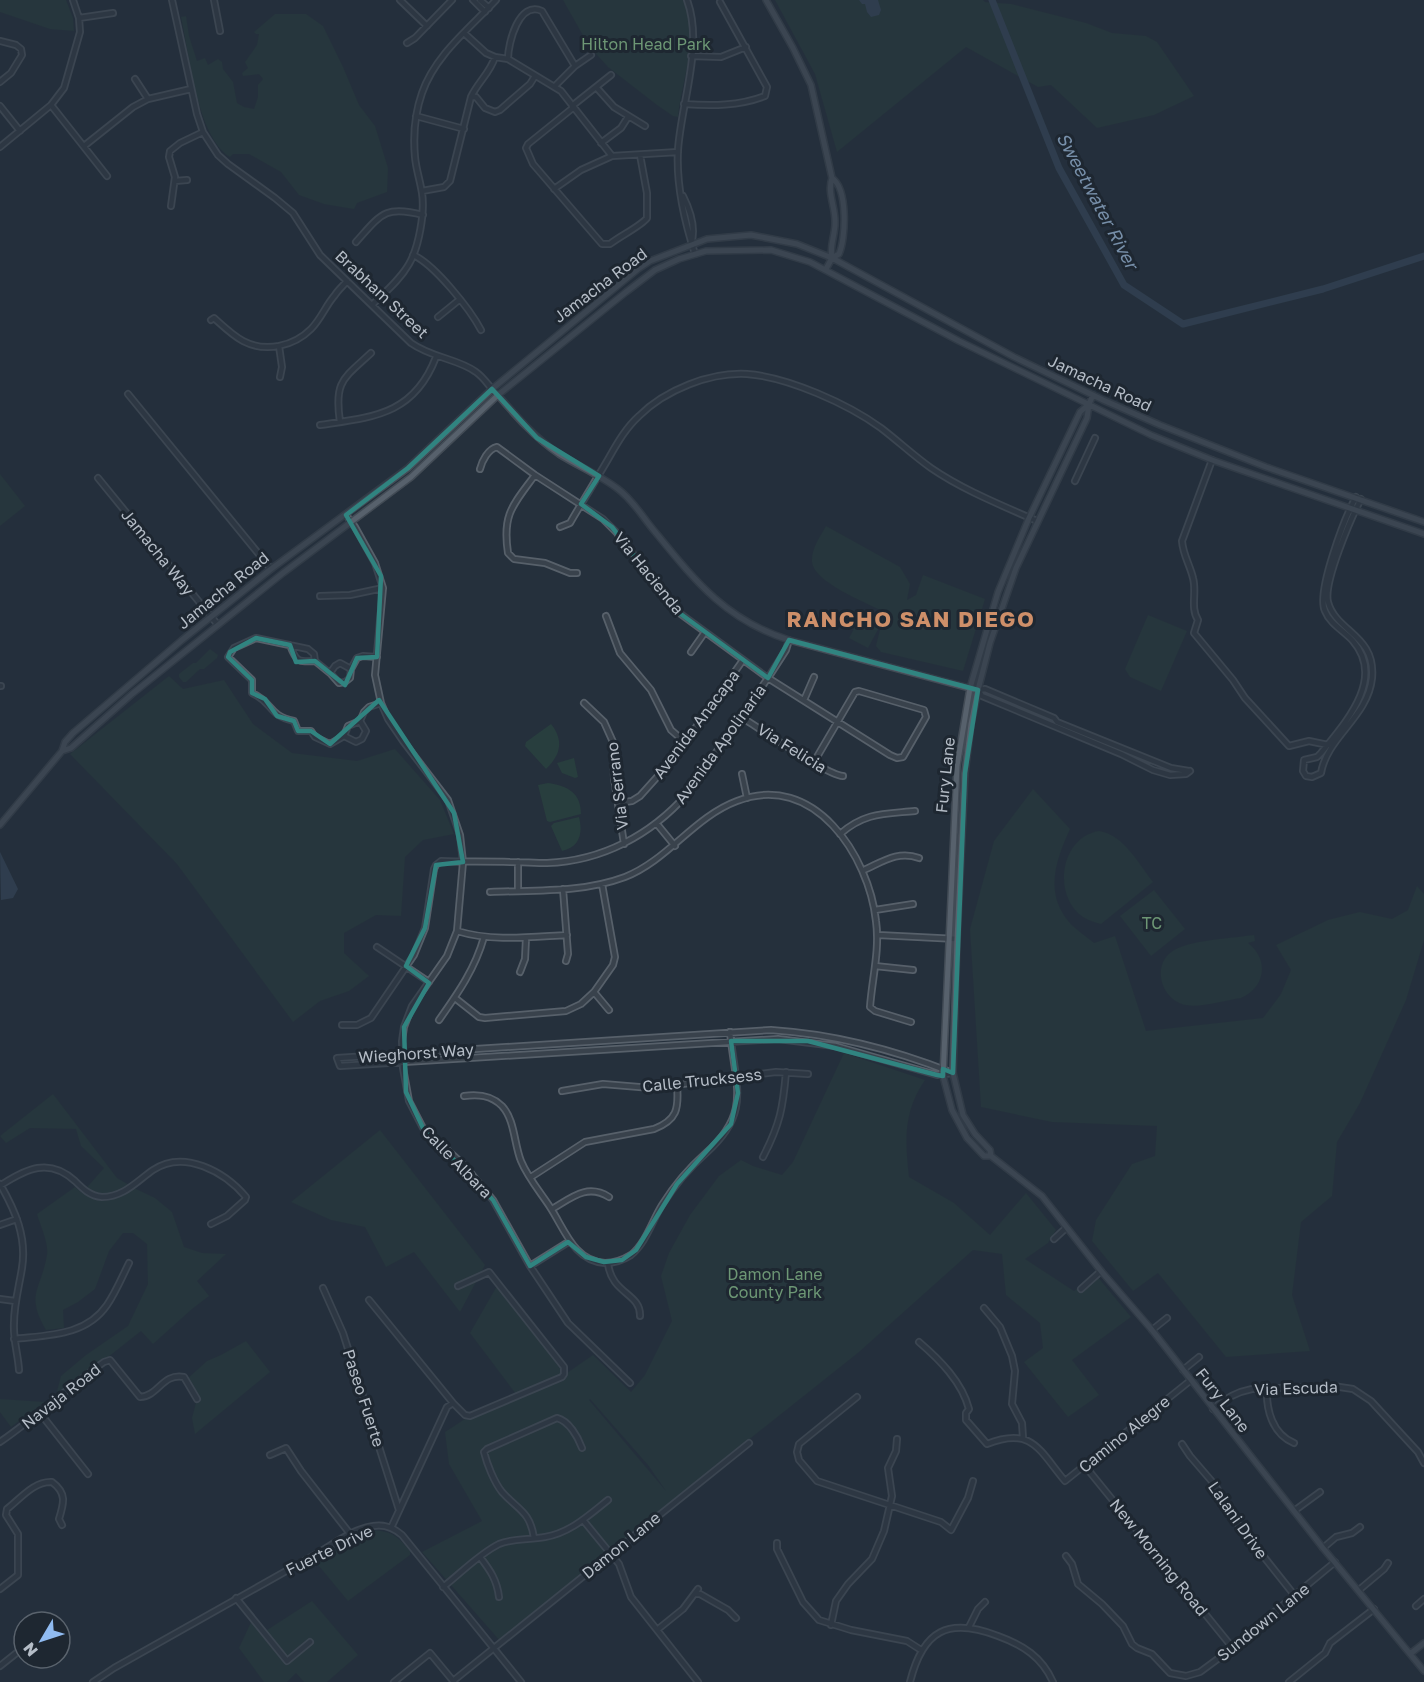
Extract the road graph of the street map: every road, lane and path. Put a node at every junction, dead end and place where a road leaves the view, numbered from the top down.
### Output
1 (72, 0) edge
2 (172, 0) edge
3 (213, 0) edge
4 (400, 0) edge
5 (452, 0) edge
6 (473, 0) edge
7 (480, 0) edge
8 (496, 0) edge
9 (687, 0) edge
10 (766, 0) edge
11 (720, 2) dead end
12 (487, 10) junction
13 (113, 13) dead end
14 (79, 18) junction
15 (427, 26) junction
16 (220, 31) dead end
17 (464, 33) junction
18 (0, 40) edge
19 (407, 43) dead end
20 (747, 47) junction
21 (591, 55) dead end
22 (691, 56) junction
23 (495, 57) junction
24 (508, 59) junction
25 (576, 66) junction
26 (611, 75) dead end
27 (535, 76) junction
28 (135, 79) dead end
29 (0, 82) edge
30 (554, 87) junction
31 (596, 87) junction
32 (191, 88) junction
33 (471, 97) junction
34 (148, 99) junction
35 (684, 104) junction
36 (51, 105) junction
37 (0, 106) edge
38 (573, 106) junction
39 (416, 116) junction
40 (628, 117) junction
41 (645, 126) dead end
42 (464, 129) junction
43 (20, 131) junction
44 (203, 132) junction
45 (601, 143) junction
46 (84, 146) junction
47 (0, 147) edge
48 (678, 152) junction
49 (640, 155) junction
50 (612, 156) junction
51 (107, 176) dead end
52 (832, 178) junction
53 (187, 180) dead end
54 (175, 181) junction
55 (554, 189) junction
56 (422, 191) junction
57 (171, 206) dead end
58 (423, 215) junction
59 (357, 242) dead end
60 (692, 244) junction
61 (695, 254) junction
62 (413, 255) junction
63 (832, 258) junction
64 (826, 269) junction
65 (347, 281) junction
66 (459, 300) junction
67 (372, 305) junction
68 (438, 317) dead end
69 (211, 320) dead end
70 (481, 330) dead end
71 (279, 346) junction
72 (371, 353) dead end
73 (436, 357) junction
74 (279, 377) dead end
75 (492, 389) junction
76 (128, 394) dead end
77 (498, 395) junction
78 (1093, 395) junction
79 (1089, 404) junction
80 (340, 422) junction
81 (320, 425) dead end
82 (1095, 438) dead end
83 (1212, 460) junction
84 (480, 469) dead end
85 (535, 475) junction
86 (599, 476) junction
87 (98, 478) dead end
88 (1075, 481) dead end
89 (1358, 498) junction
90 (581, 504) junction
91 (1353, 508) junction
92 (346, 515) junction
93 (1029, 518) junction
94 (1037, 521) junction
95 (352, 522) junction
96 (1424, 522) edge
97 (560, 527) dead end
98 (1424, 534) edge
99 (271, 569) junction
100 (577, 573) dead end
101 (383, 588) junction
102 (320, 596) dead end
103 (606, 616) dead end
104 (211, 617) junction
105 (218, 625) junction
106 (705, 632) junction
107 (789, 640) junction
108 (290, 645) junction
109 (691, 652) dead end
110 (377, 657) junction
111 (743, 660) junction
112 (315, 661) junction
113 (351, 669) junction
114 (145, 672) junction
115 (158, 673) junction
116 (330, 673) junction
117 (814, 677) dead end
118 (768, 678) junction
119 (970, 688) junction
120 (978, 690) junction
121 (804, 700) junction
122 (381, 703) junction
123 (584, 703) dead end
124 (741, 717) junction
125 (360, 721) junction
126 (836, 722) junction
127 (344, 736) junction
128 (686, 743) junction
129 (1330, 745) junction
130 (62, 751) junction
131 (1136, 753) junction
132 (1121, 754) junction
133 (814, 762) junction
134 (742, 774) dead end
135 (843, 776) dead end
136 (747, 798) junction
137 (618, 803) junction
138 (915, 811) dead end
139 (657, 824) junction
140 (0, 825) edge
141 (840, 834) junction
142 (624, 844) junction
143 (675, 846) junction
144 (919, 858) dead end
145 (463, 862) junction
146 (518, 862) junction
147 (864, 870) junction
148 (602, 884) junction
149 (563, 889) junction
150 (518, 890) junction
151 (490, 892) dead end
152 (913, 904) dead end
153 (875, 910) junction
154 (458, 931) junction
155 (567, 935) junction
156 (878, 935) junction
157 (484, 937) junction
158 (526, 938) junction
159 (948, 939) junction
160 (957, 939) junction
161 (377, 947) dead end
162 (566, 961) dead end
163 (406, 966) junction
164 (875, 966) junction
165 (913, 970) dead end
166 (520, 972) dead end
167 (429, 982) junction
168 (594, 992) junction
169 (455, 998) junction
170 (609, 1010) dead end
171 (439, 1020) dead end
172 (911, 1022) dead end
173 (342, 1026) dead end
174 (730, 1032) junction
175 (731, 1041) junction
176 (402, 1054) junction
177 (403, 1062) junction
178 (786, 1072) junction
179 (943, 1072) junction
180 (953, 1073) junction
181 (808, 1074) dead end
182 (736, 1077) junction
183 (677, 1086) junction
184 (562, 1091) dead end
185 (464, 1096) dead end
186 (763, 1156) dead end
187 (991, 1156) junction
188 (531, 1178) junction
189 (0, 1184) edge
190 (609, 1197) dead end
191 (552, 1209) junction
192 (17, 1219) junction
193 (211, 1224) dead end
194 (0, 1225) edge
195 (1066, 1228) junction
196 (1054, 1239) dead end
197 (570, 1241) junction
198 (129, 1263) dead end
199 (608, 1263) junction
200 (530, 1266) junction
201 (1101, 1271) junction
202 (458, 1286) dead end
203 (323, 1288) dead end
204 (1080, 1289) dead end
205 (0, 1299) edge
206 (369, 1300) dead end
207 (15, 1301) junction
208 (984, 1308) dead end
209 (640, 1316) dead end
210 (1167, 1318) dead end
211 (1152, 1330) junction
212 (14, 1339) junction
213 (919, 1342) dead end
214 (1199, 1357) dead end
215 (19, 1370) dead end
216 (1183, 1370) junction
217 (1191, 1380) junction
218 (630, 1383) dead end
219 (1267, 1388) junction
220 (856, 1397) dead end
221 (197, 1399) dead end
222 (453, 1403) junction
223 (1213, 1408) junction
224 (40, 1413) junction
225 (1023, 1438) junction
226 (897, 1439) dead end
227 (0, 1442) edge
228 (749, 1443) dead end
229 (1294, 1443) dead end
230 (1182, 1444) dead end
231 (582, 1448) dead end
232 (270, 1455) dead end
233 (1424, 1463) edge
234 (1085, 1466) junction
235 (88, 1474) dead end
236 (973, 1481) dead end
237 (1320, 1492) dead end
238 (608, 1500) dead end
239 (890, 1505) junction
240 (399, 1510) junction
241 (1294, 1511) junction
242 (583, 1520) junction
243 (62, 1525) dead end
244 (1360, 1527) dead end
245 (392, 1528) junction
246 (351, 1535) junction
247 (534, 1538) junction
248 (777, 1543) dead end
249 (1323, 1548) junction
250 (610, 1553) junction
251 (1066, 1556) dead end
252 (480, 1557) junction
253 (1335, 1562) junction
254 (1388, 1563) dead end
255 (443, 1587) junction
256 (0, 1589) edge
257 (1359, 1590) junction
258 (1295, 1596) junction
259 (499, 1597) dead end
260 (236, 1598) junction
261 (1424, 1599) edge
262 (985, 1602) dead end
263 (1416, 1606) dead end
264 (1374, 1610) junction
265 (736, 1618) dead end
266 (831, 1625) junction
267 (969, 1627) junction
268 (657, 1630) junction
269 (310, 1642) dead end
270 (1424, 1643) edge
271 (1232, 1647) junction
272 (492, 1648) junction
273 (921, 1650) junction
274 (1410, 1654) junction
275 (12, 1656) edge
276 (0, 1666) edge
277 (1424, 1671) edge
278 (454, 1681) edge
279 (93, 1682) edge
280 (394, 1682) edge
281 (520, 1682) edge
282 (698, 1682) edge
283 (910, 1682) edge
284 (1053, 1682) edge
285 (1289, 1682) edge

1 - 14 street
2 - 32 street, Brabham Street
3 - 16 street
4 - 15 street
5 - 15 street
6 - 12 street
7 - 12 street
8 - 12 street
9 - 22 street
10 - 52 main road
11 - 20 street
12 - 17 street
13 - 14 street
14 - 36 street
15 - 19 street
17 - 23 street
17 - 39 street
18 - 29 street
20 - 22 street
20 - 35 street
21 - 25 street
22 - 35 street
23 - 24 street
23 - 33 street
24 - 25 street
24 - 27 street
25 - 30 street
26 - 31 street
27 - 30 street
27 - 33 street
28 - 34 street
30 - 38 street
31 - 38 street
31 - 40 street
32 - 34 street
32 - 44 street, Brabham Street
33 - 42 street
34 - 46 street
35 - 48 street
36 - 43 street
36 - 46 street
37 - 43 street
38 - 45 street
38 - 55 street
39 - 42 street
39 - 56 street
40 - 41 street
40 - 45 street
42 - 56 street
43 - 47 street
44 - 54 street
44 - 65 street, Brabham Street
45 - 50 street
46 - 51 street
48 - 49 street
48 - 60 street
49 - 50 street
49 - 55 street
50 - 55 street
52 - 63 main road
52 - 63 main road
53 - 54 street
54 - 57 street
56 - 58 street
58 - 59 street
58 - 62 street
60 - 61 street
60 - 63 main road, Jamacha Road
60 - 75 main road, Jamacha Road
61 - 64 main road, Jamacha Road
61 - 77 main road, Jamacha Road
62 - 66 street
62 - 67 street
63 - 64 main road
63 - 78 main road, Jamacha Road
64 - 79 main road, Jamacha Road
65 - 67 street, Brabham Street
65 - 71 street
66 - 68 street
66 - 70 street
67 - 73 street, Brabham Street
69 - 71 street
71 - 74 street
72 - 80 street
73 - 75 street, Brabham Street
73 - 80 street
75 - 77 main road, Brabham Street
75 - 92 main road, Jamacha Road
76 - 99 street
77 - 86 main road, Brabham Street
77 - 95 main road, Jamacha Road
78 - 79 main road, Fury Lane
78 - 89 main road, Jamacha Road
79 - 83 main road, Jamacha Road
79 - 93 main road, Fury Lane
79 - 94 main road, Fury Lane
80 - 81 street
82 - 88 street
83 - 91 main road, Jamacha Road
83 - 129 street
84 - 85 street, Via Hacienda
85 - 90 street, Via Hacienda
85 - 100 street
86 - 90 street
86 - 93 street
86 - 107 main road, Brabham Street
87 - 104 street, Jamacha Way
89 - 91 street
89 - 96 main road, Jamacha Road
90 - 97 street
90 - 106 street, Via Hacienda
91 - 98 main road, Jamacha Road
91 - 129 street
92 - 95 street, Calle Albara
92 - 99 main road, Jamacha Road
93 - 94 street
93 - 119 main road, Fury Lane
94 - 120 main road, Fury Lane
95 - 101 street, Calle Albara
95 - 105 main road, Jamacha Road
99 - 104 main road, Jamacha Road
101 - 102 street
101 - 110 street, Calle Albara
103 - 128 street
104 - 105 street, Jamacha Way
104 - 114 main road, Jamacha Road
105 - 115 main road, Jamacha Road
106 - 109 street
106 - 111 street, Via Hacienda
107 - 118 street, Avenida Apolinaria
107 - 119 main road, Brabham Street
108 - 112 street
108 - 112 street
108 - 127 street
110 - 113 street
110 - 122 street, Calle Albara
111 - 118 street, Via Hacienda
111 - 128 street, Avenida Anacapa
112 - 116 street
113 - 116 street
113 - 116 street
114 - 115 main road
114 - 130 main road, Jamacha Road
115 - 130 main road, Jamacha Road
117 - 121 street
118 - 121 street, Via Hacienda
118 - 124 street, Avenida Apolinaria
119 - 120 main road, Brabham Street
119 - 159 main road, Fury Lane
120 - 131 street
120 - 132 street
120 - 160 main road, Fury Lane
121 - 126 street, Via Hacienda
122 - 125 street
122 - 145 street, Calle Albara
123 - 137 street, Via Serrano
124 - 133 street, Via Felicia
124 - 139 street, Avenida Apolinaria
125 - 127 street
125 - 127 street
126 - 126 street, Via Hacienda
126 - 133 street
128 - 137 street, Avenida Anacapa
129 - 129 street
130 - 140 main road, Jamacha Road
131 - 132 street
131 - 132 street
133 - 135 street, Via Felicia
134 - 136 street
136 - 141 street
136 - 143 street
137 - 142 street, Via Serrano
138 - 141 street
139 - 142 street, Avenida Apolinaria
139 - 143 street
141 - 147 street
142 - 146 street, Avenida Apolinaria
143 - 148 street
144 - 147 street
145 - 146 street, Avenida Apolinaria
145 - 154 street, Calle Albara
145 - 163 street, Avenida Apolinaria
146 - 150 street
147 - 153 street
148 - 149 street
148 - 168 street
149 - 150 street
149 - 155 street
150 - 151 street
152 - 153 street
153 - 156 street
154 - 157 street
154 - 167 street, Calle Albara
155 - 158 street
155 - 162 street
156 - 159 street
156 - 164 street
157 - 158 street
157 - 169 street
158 - 166 street
159 - 160 street
159 - 179 main road, Fury Lane
160 - 180 main road, Fury Lane
161 - 163 street
163 - 167 street
163 - 173 street
164 - 165 street
164 - 172 street
167 - 176 street, Calle Albara
168 - 169 street
168 - 170 street
169 - 171 street
174 - 175 street
174 - 176 street, Wieghorst Way
174 - 179 street, Wieghorst Way
175 - 177 street, Wieghorst Way
175 - 179 street, Wieghorst Way
175 - 182 street
176 - 177 street, Calle Albara
176 - 177 street, Wieghorst Way
177 - 200 street, Calle Albara
178 - 181 street, Calle Trucksess
178 - 182 street, Calle Trucksess
178 - 186 street
179 - 180 street, Wieghorst Way
179 - 187 main road, Fury Lane
180 - 187 main road, Fury Lane
182 - 183 street, Calle Trucksess
182 - 199 street
183 - 184 street, Calle Trucksess
183 - 188 street
185 - 188 street
187 - 195 main road, Fury Lane
188 - 191 street
189 - 192 street
189 - 193 street
190 - 191 street
191 - 197 street
192 - 194 street
192 - 207 street
195 - 196 street
195 - 201 main road, Fury Lane
197 - 199 street
197 - 200 street
198 - 212 street
199 - 209 street
200 - 218 street, Calle Albara
201 - 204 street
201 - 211 main road, Fury Lane
202 - 222 street
203 - 240 street, Paseo Fuerte
205 - 207 street
206 - 222 street
207 - 212 street
208 - 225 street
210 - 211 street
211 - 216 main road, Fury Lane
212 - 215 street
213 - 225 street
214 - 216 street
216 - 217 main road, Fury Lane
217 - 223 main road, Fury Lane
217 - 234 street, Camino Alegre
219 - 223 street, Via Escuda
219 - 229 street
219 - 233 street, Via Escuda
220 - 239 street
221 - 224 street, Navaja Road
222 - 240 street
223 - 241 main road, Fury Lane
224 - 227 street, Navaja Road
224 - 235 street
225 - 234 street, Camino Alegre
226 - 239 street
228 - 250 street, Damon Lane
230 - 258 street, Lalani Drive
231 - 247 street
232 - 246 street
234 - 271 street, New Morning Road
236 - 239 street
237 - 241 street
238 - 242 street
239 - 266 street
240 - 245 street
241 - 249 main road, Fury Lane
242 - 247 street
242 - 250 street
243 - 256 street
244 - 249 street
245 - 246 street, Fuerte Drive
245 - 255 street, Fuerte Drive
246 - 260 street, Fuerte Drive
247 - 252 street
248 - 266 street
249 - 253 main road, Fury Lane
250 - 268 street
250 - 272 street, Damon Lane
251 - 271 street, Sundown Lane
252 - 255 street
252 - 259 street
253 - 257 main road, Fury Lane
253 - 258 street, Sundown Lane
254 - 257 street
255 - 272 street, Fuerte Drive
257 - 264 main road, Fury Lane
258 - 271 street, Sundown Lane
260 - 269 street
260 - 279 street, Fuerte Drive
261 - 263 street
262 - 267 street
264 - 274 main road, Fury Lane
264 - 285 street
265 - 268 street
266 - 273 street
267 - 273 street
267 - 284 street
268 - 282 street
270 - 274 main road
272 - 278 street, Damon Lane
272 - 281 street, Fuerte Drive
273 - 283 street
274 - 277 main road, Fury Lane
275 - 276 street
278 - 280 street

